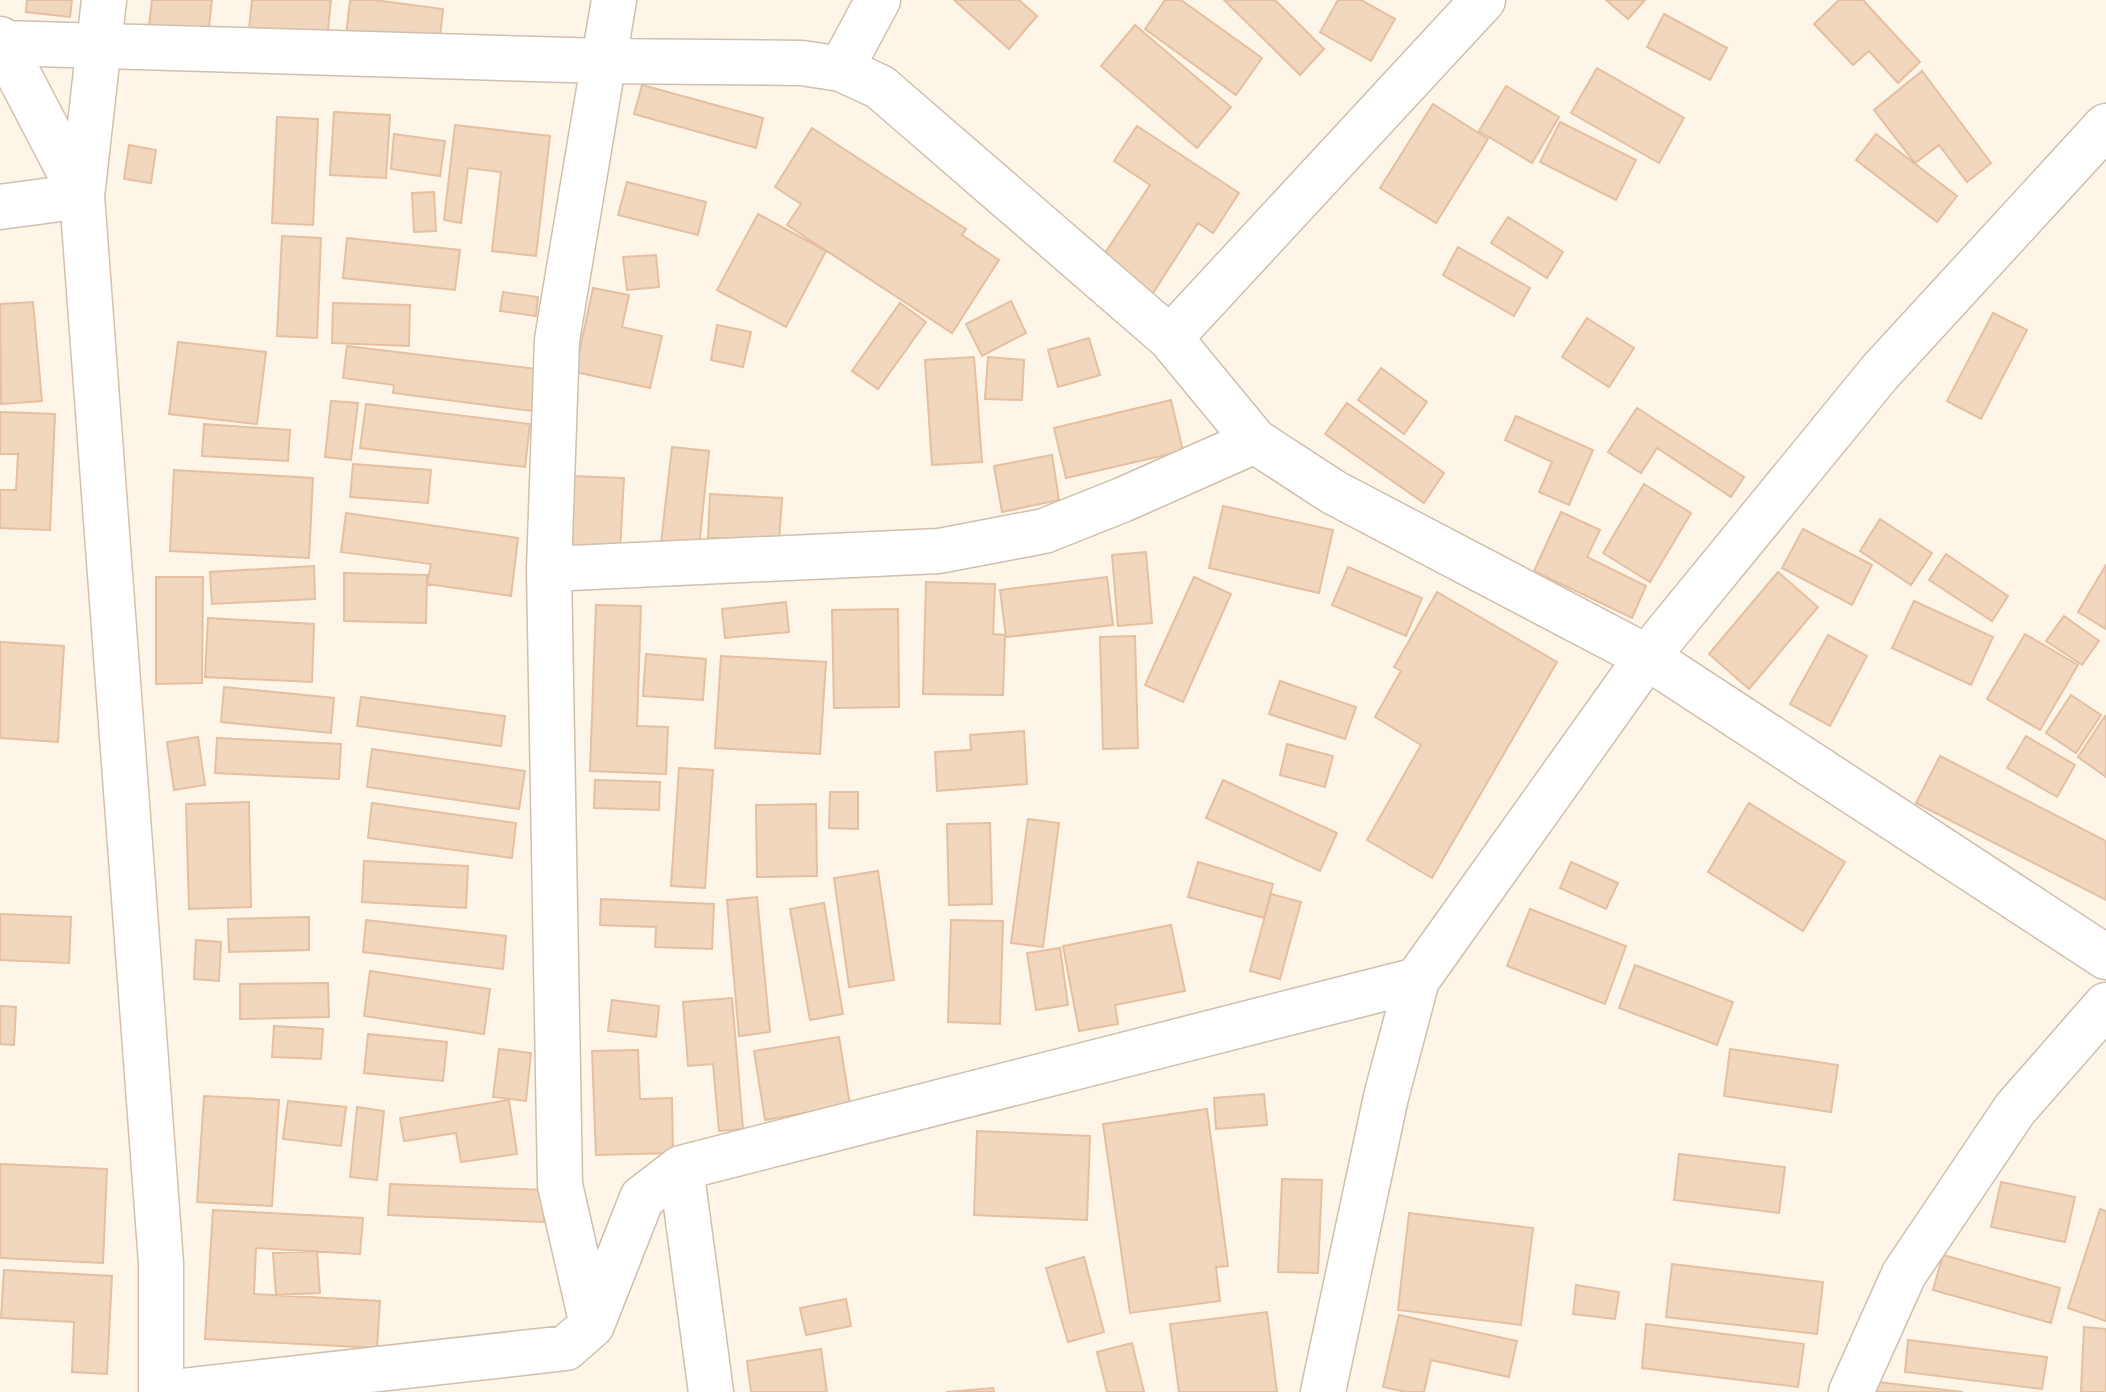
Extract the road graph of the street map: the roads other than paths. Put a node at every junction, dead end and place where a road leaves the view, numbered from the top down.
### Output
1 (104, 0) edge
2 (614, 0) edge
3 (878, 0) edge
4 (1483, 0) edge
5 (1, 41) edge
6 (98, 44) junction
7 (603, 61) junction
8 (841, 69) junction
9 (2106, 126) edge
10 (82, 196) junction
11 (0, 207) edge
12 (1170, 338) junction
13 (1255, 441) junction
14 (549, 569) junction
15 (1647, 657) junction
16 (2106, 957) edge
17 (1417, 980) junction
18 (2106, 1005) edge
19 (681, 1168) junction
20 (592, 1325) junction
21 (161, 1392) edge
22 (173, 1392) edge
23 (711, 1392) edge
24 (1323, 1392) edge
25 (1851, 1392) edge

1 - 6 street
2 - 7 street
3 - 8 street
4 - 12 street
5 - 6 street
5 - 10 street
6 - 7 street
6 - 10 street
7 - 8 street
7 - 14 street
8 - 12 street
9 - 15 street
10 - 11 street
10 - 21 street
12 - 13 street
13 - 14 street
13 - 15 street
14 - 20 street
15 - 16 street
15 - 17 street
17 - 19 street
17 - 24 street
18 - 25 street
19 - 20 street
19 - 23 street
20 - 22 street

